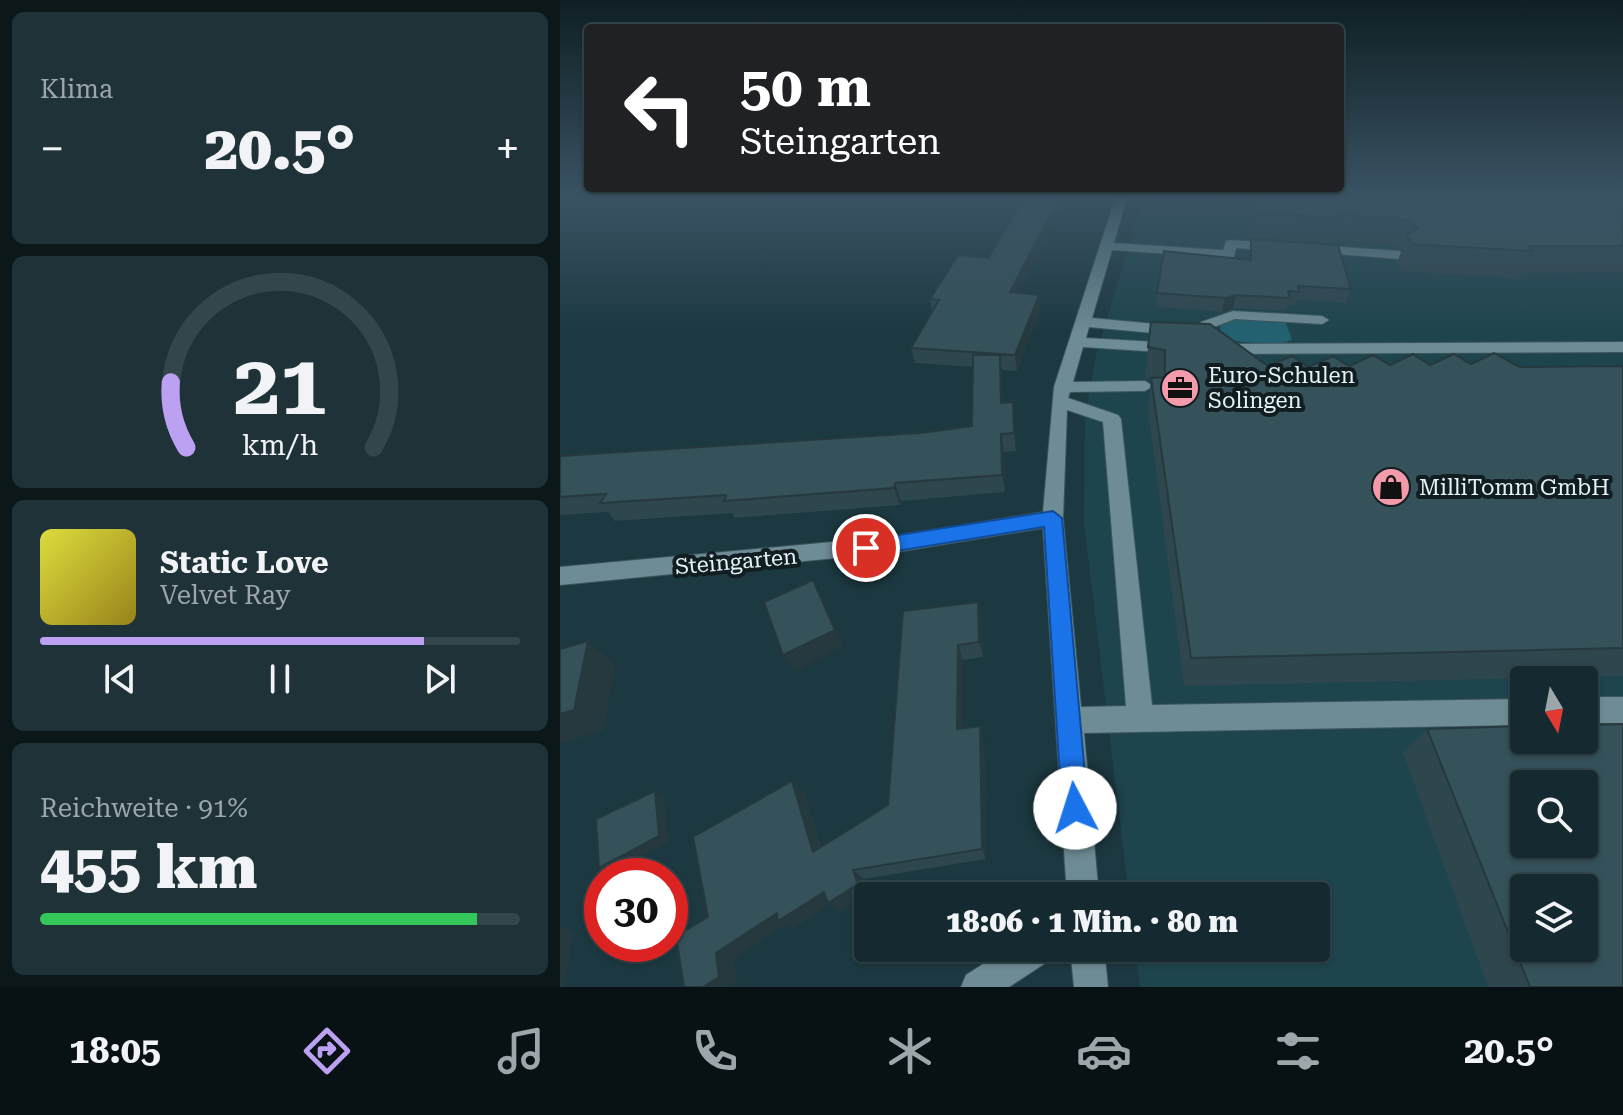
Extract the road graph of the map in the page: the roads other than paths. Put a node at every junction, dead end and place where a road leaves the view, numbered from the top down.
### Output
1 (1106, 242) edge
2 (1105, 246) junction
3 (1292, 248) edge
4 (1307, 249) edge
5 (1399, 255) dead end
6 (1322, 320) dead end
7 (1081, 322) junction
8 (1075, 342) junction
9 (1623, 347) edge
10 (1145, 386) dead end
11 (1061, 394) junction
12 (1053, 518) junction
13 (560, 576) edge
14 (1598, 710) edge
15 (1623, 710) edge
16 (1510, 712) edge
17 (1067, 720) junction
18 (1140, 720) junction
19 (1082, 882) edge
20 (1016, 962) edge
21 (1088, 962) edge
22 (978, 987) edge
23 (1091, 987) edge

1 - 2 street
2 - 3 street
2 - 7 street
4 - 5 street
6 - 7 street
7 - 8 street
8 - 9 street
8 - 11 street
10 - 11 street
11 - 12 street
11 - 18 street
12 - 13 street, Steingarten
12 - 17 street
14 - 15 street
16 - 18 street
17 - 18 street
17 - 19 street
20 - 22 street
21 - 23 street

